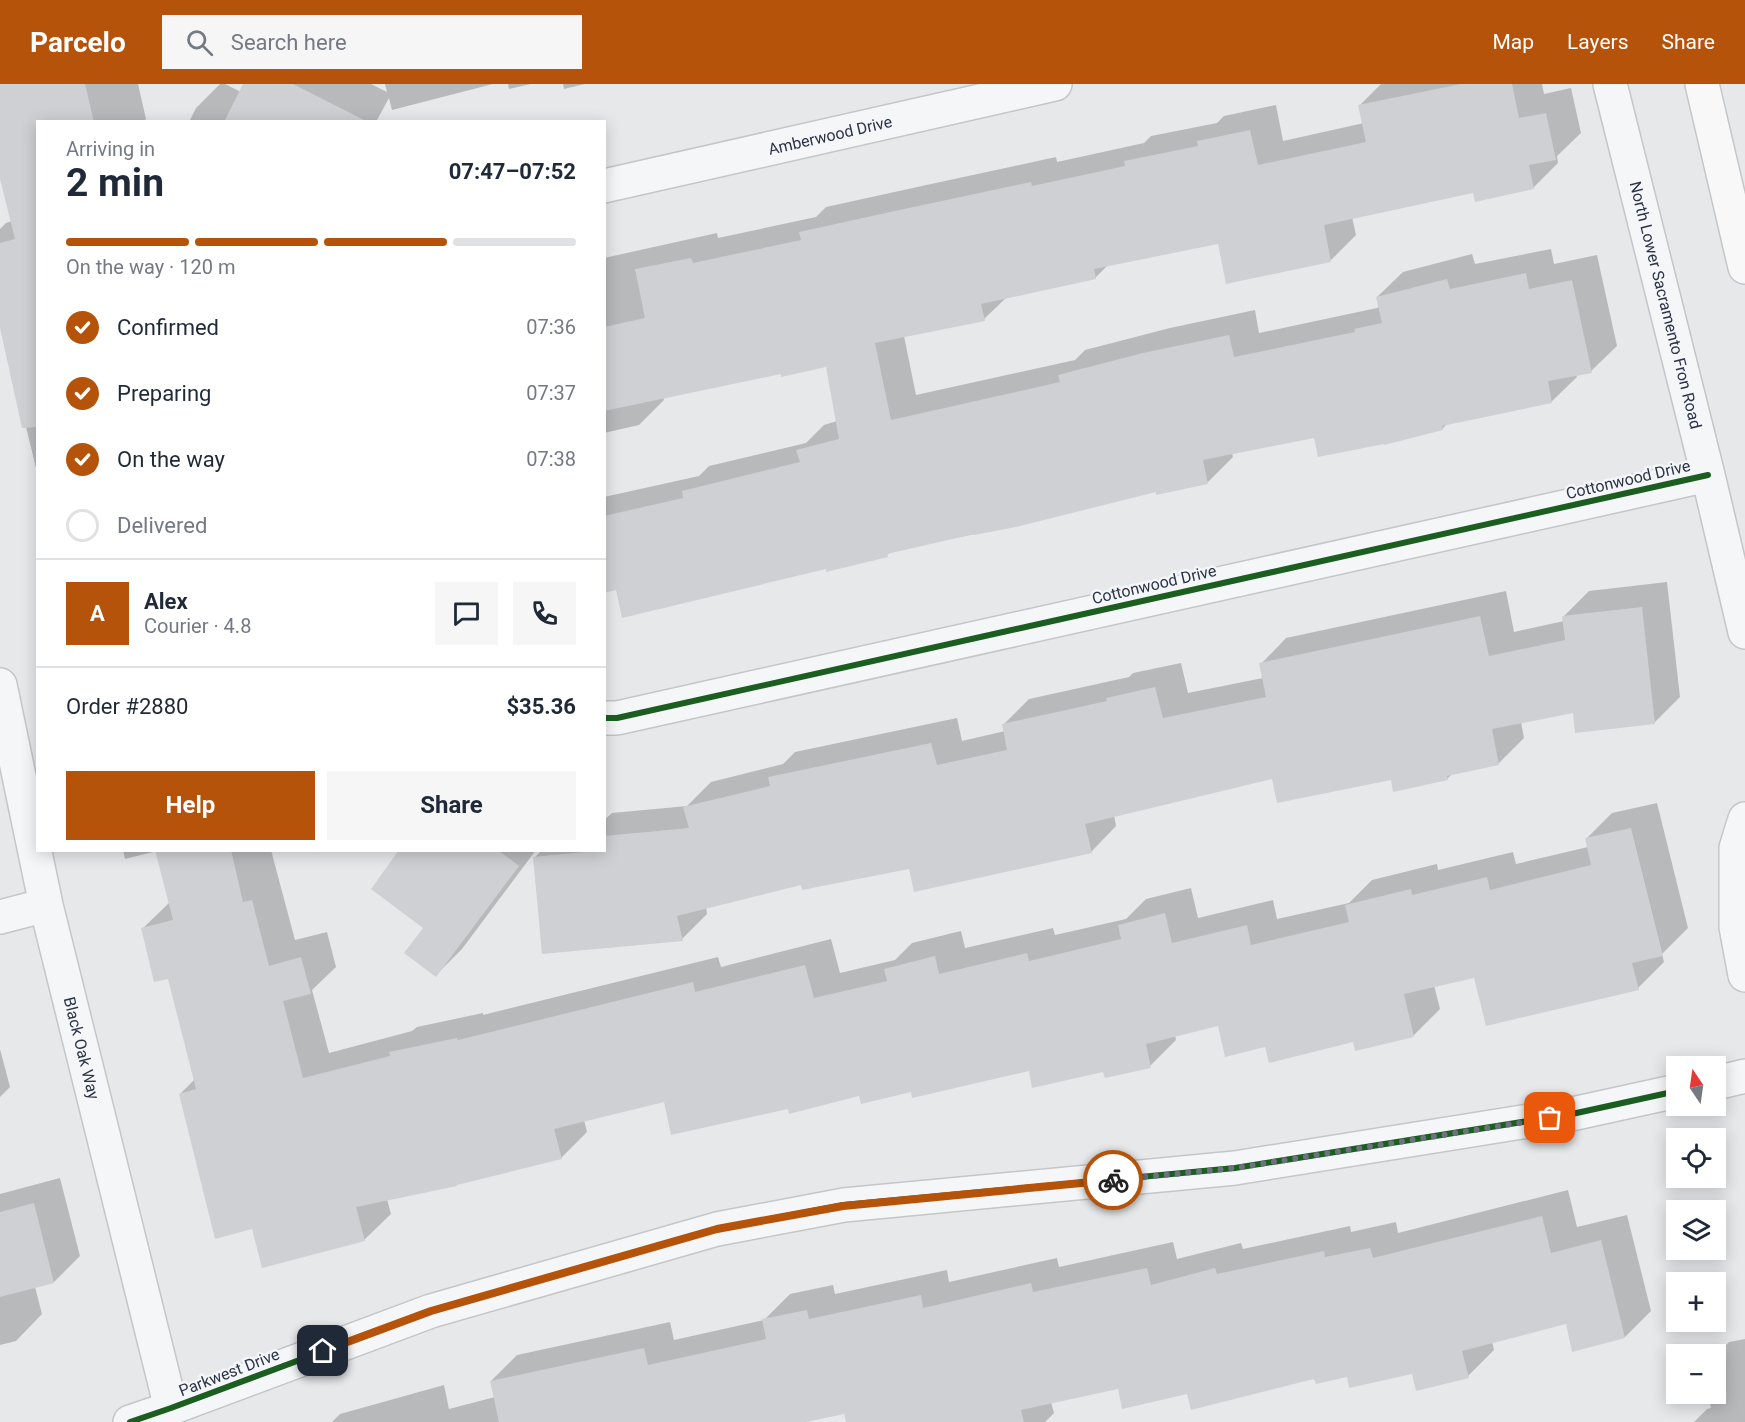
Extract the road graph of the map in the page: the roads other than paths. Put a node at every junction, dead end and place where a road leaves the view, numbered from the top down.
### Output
1 (1055, 84) edge
2 (1610, 84) edge
3 (1702, 84) edge
4 (606, 186) edge
5 (1745, 267) edge
6 (1708, 475) junction
7 (1745, 632) edge
8 (0, 685) edge
9 (606, 717) edge
10 (1745, 819) edge
11 (46, 905) junction
12 (0, 917) edge
13 (1745, 975) edge
14 (1745, 1076) edge
15 (1726, 1081) edge
16 (1666, 1093) edge
17 (171, 1408) junction
18 (130, 1422) edge

1 - 4 street, Amberwood Drive
2 - 6 street, North Lower Sacramento Fron Road
3 - 5 main road
6 - 7 street, North Lower Sacramento Fron Road
6 - 9 street, Cottonwood Drive
8 - 11 street, Black Oak Way
10 - 13 street
11 - 12 street
11 - 17 street, Black Oak Way
14 - 15 street
16 - 17 street, Parkwest Drive
17 - 18 street, Parkwest Drive

